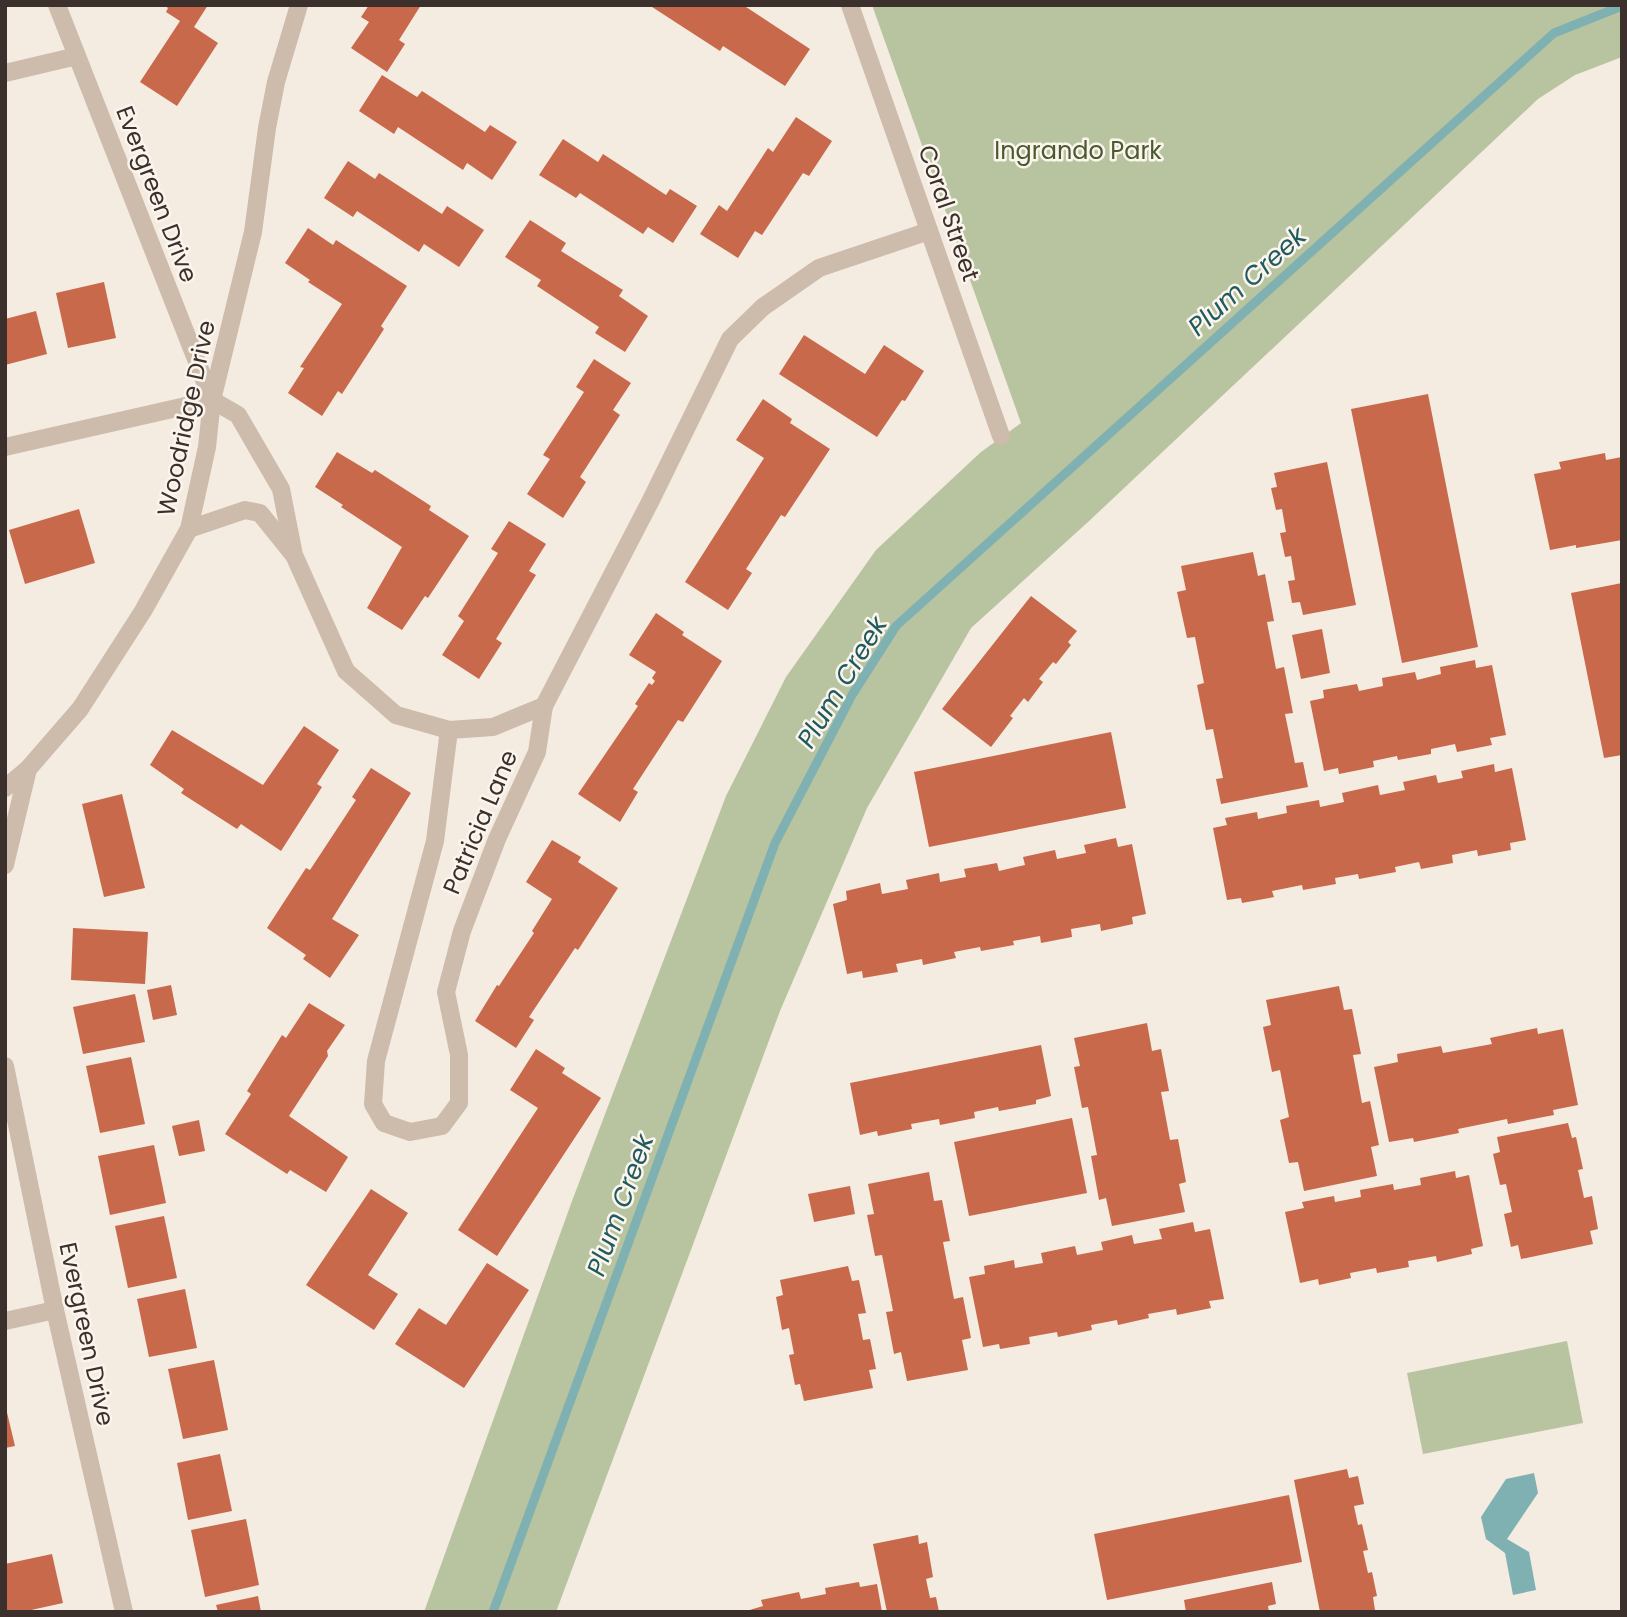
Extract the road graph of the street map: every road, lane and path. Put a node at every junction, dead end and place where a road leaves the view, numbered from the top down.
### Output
1 (57, 5) edge
2 (299, 5) edge
3 (850, 5) edge
4 (77, 55) junction
5 (5, 73) edge
6 (929, 231) junction
7 (212, 400) junction
8 (1001, 436) dead end
9 (5, 447) edge
10 (189, 529) junction
11 (295, 555) junction
12 (544, 706) junction
13 (449, 730) junction
14 (28, 768) junction
15 (5, 788) edge
16 (5, 865) edge
17 (5, 1066) edge
18 (55, 1310) junction
19 (5, 1321) edge
20 (124, 1612) edge

1 - 4 street, Evergreen Drive
2 - 7 street, Woodridge Drive
3 - 6 street, Coral Street
4 - 5 street
4 - 7 street, Evergreen Drive
6 - 8 street, Coral Street
6 - 12 street, Patricia Lane
7 - 9 street
7 - 10 street, Woodridge Drive
7 - 11 street
10 - 11 street
10 - 14 street, Woodridge Drive
11 - 13 street
12 - 13 street
12 - 13 street, Patricia Lane
14 - 15 street, Woodridge Drive
14 - 16 street
17 - 18 street, Evergreen Drive
18 - 19 street
18 - 20 street, Evergreen Drive

